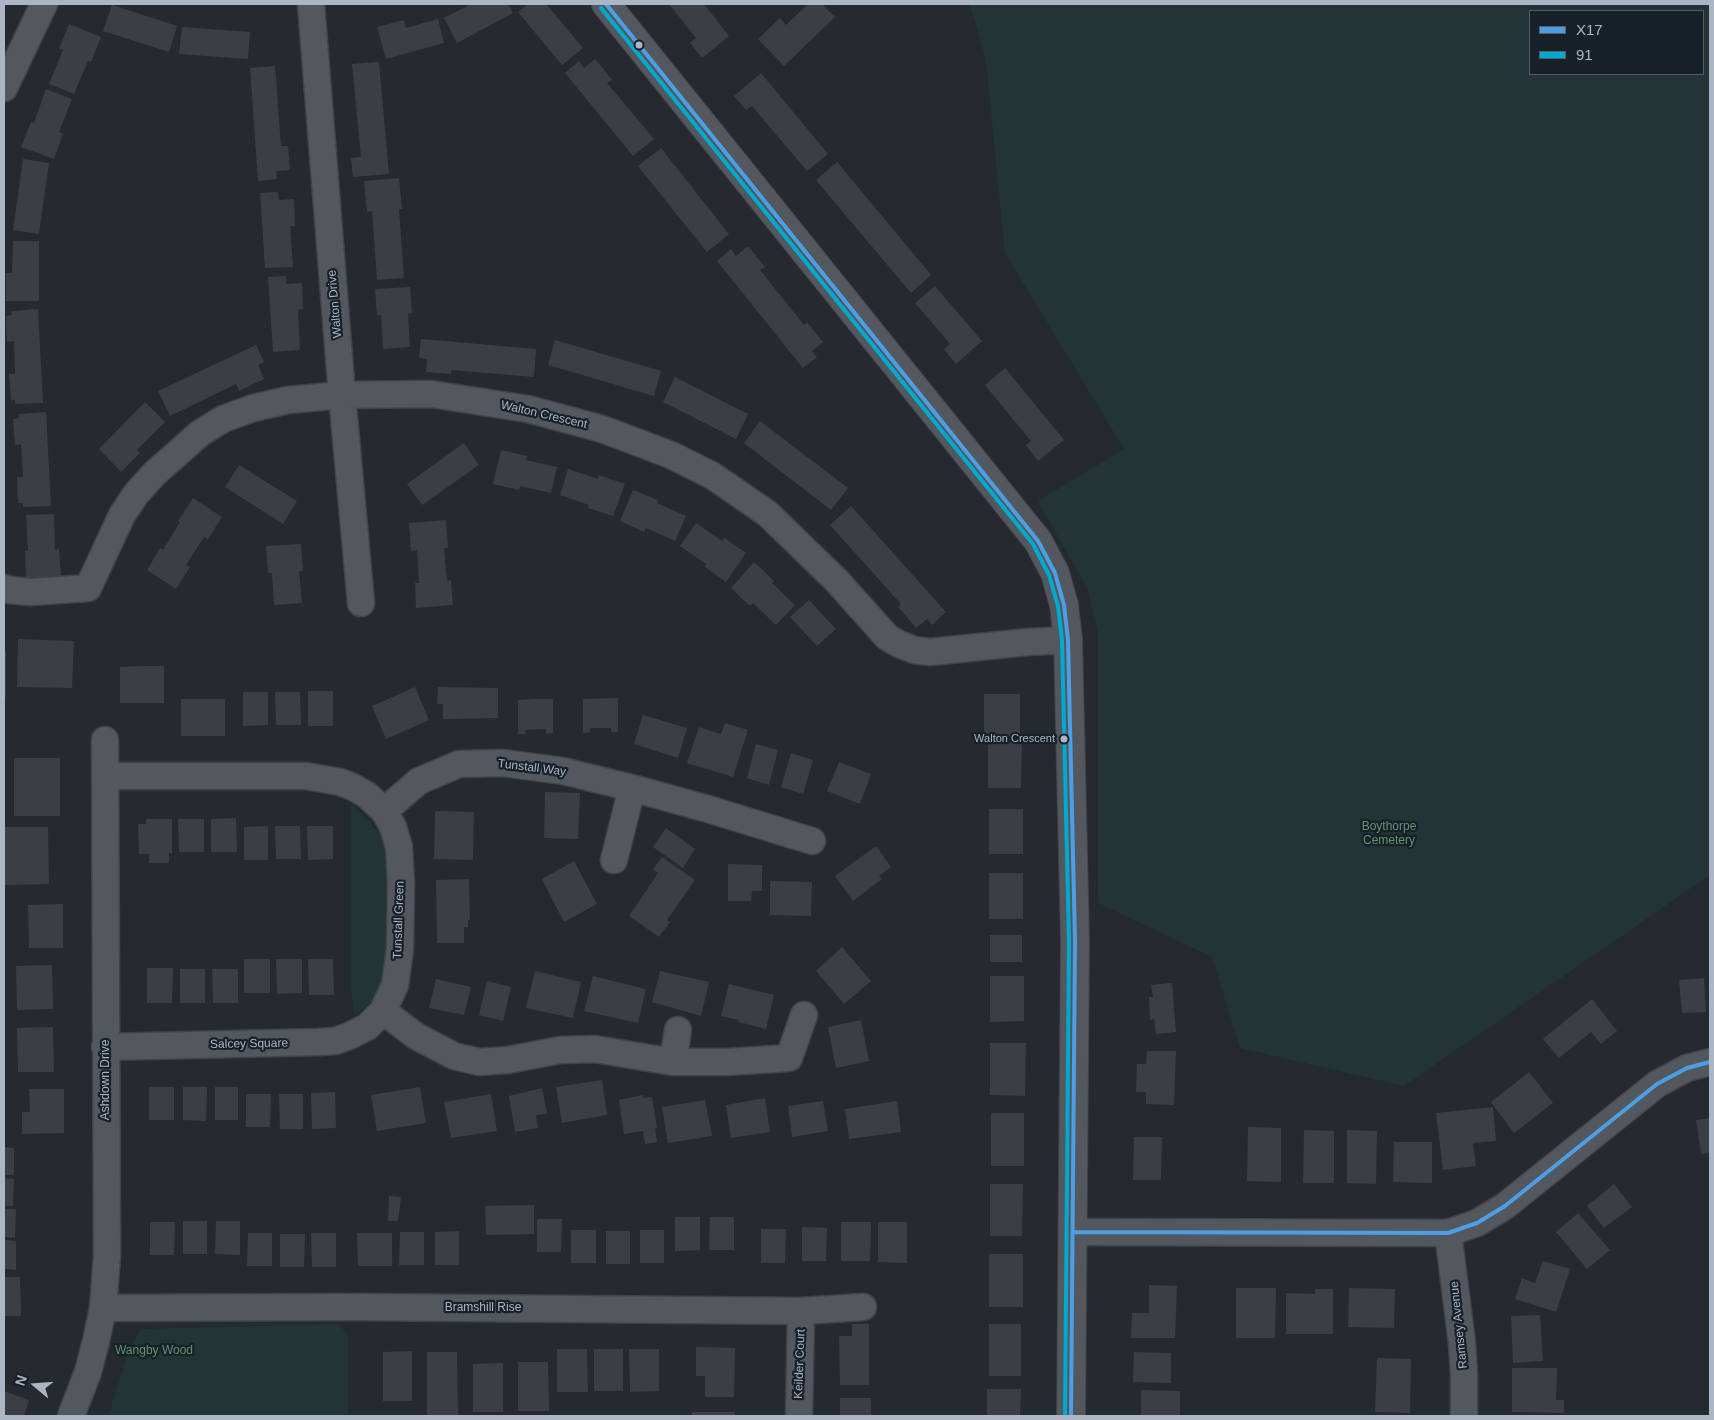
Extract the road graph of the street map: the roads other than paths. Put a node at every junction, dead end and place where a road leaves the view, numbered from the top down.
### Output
1 (44, 4) edge
2 (311, 4) edge
3 (606, 4) edge
4 (4, 88) edge
5 (342, 395) junction
6 (4, 588) edge
7 (361, 603) dead end
8 (1068, 640) junction
9 (105, 740) dead end
10 (106, 776) junction
11 (632, 788) junction
12 (384, 811) junction
13 (812, 841) dead end
14 (614, 860) dead end
15 (383, 1011) junction
16 (804, 1014) dead end
17 (678, 1030) dead end
18 (105, 1047) junction
19 (673, 1062) junction
20 (1710, 1062) edge
21 (1073, 1232) junction
22 (1448, 1234) junction
23 (103, 1308) junction
24 (864, 1308) dead end
25 (801, 1311) junction
26 (71, 1416) edge
27 (798, 1416) edge
28 (1070, 1416) edge
29 (1464, 1416) edge

1 - 4 street
2 - 5 street, Walton Drive
3 - 8 street
5 - 6 street, Walton Crescent
5 - 7 street, Walton Drive
5 - 8 street, Walton Crescent
8 - 21 street
9 - 10 street, Ashdown Drive
10 - 12 street, Tunstall Green
10 - 18 street, Ashdown Drive
11 - 12 street, Tunstall Way
11 - 13 street, Tunstall Way
11 - 14 street
12 - 15 street, Tunstall Green
15 - 18 street, Salcey Square
15 - 19 street
16 - 19 street
17 - 19 street
18 - 23 street, Ashdown Drive
20 - 22 street
21 - 22 street
21 - 28 street
22 - 29 street, Ramsey Avenue
23 - 25 street, Bramshill Rise
23 - 26 street, Ashdown Drive
24 - 25 street, Bramshill Rise
25 - 27 street, Keilder Court

